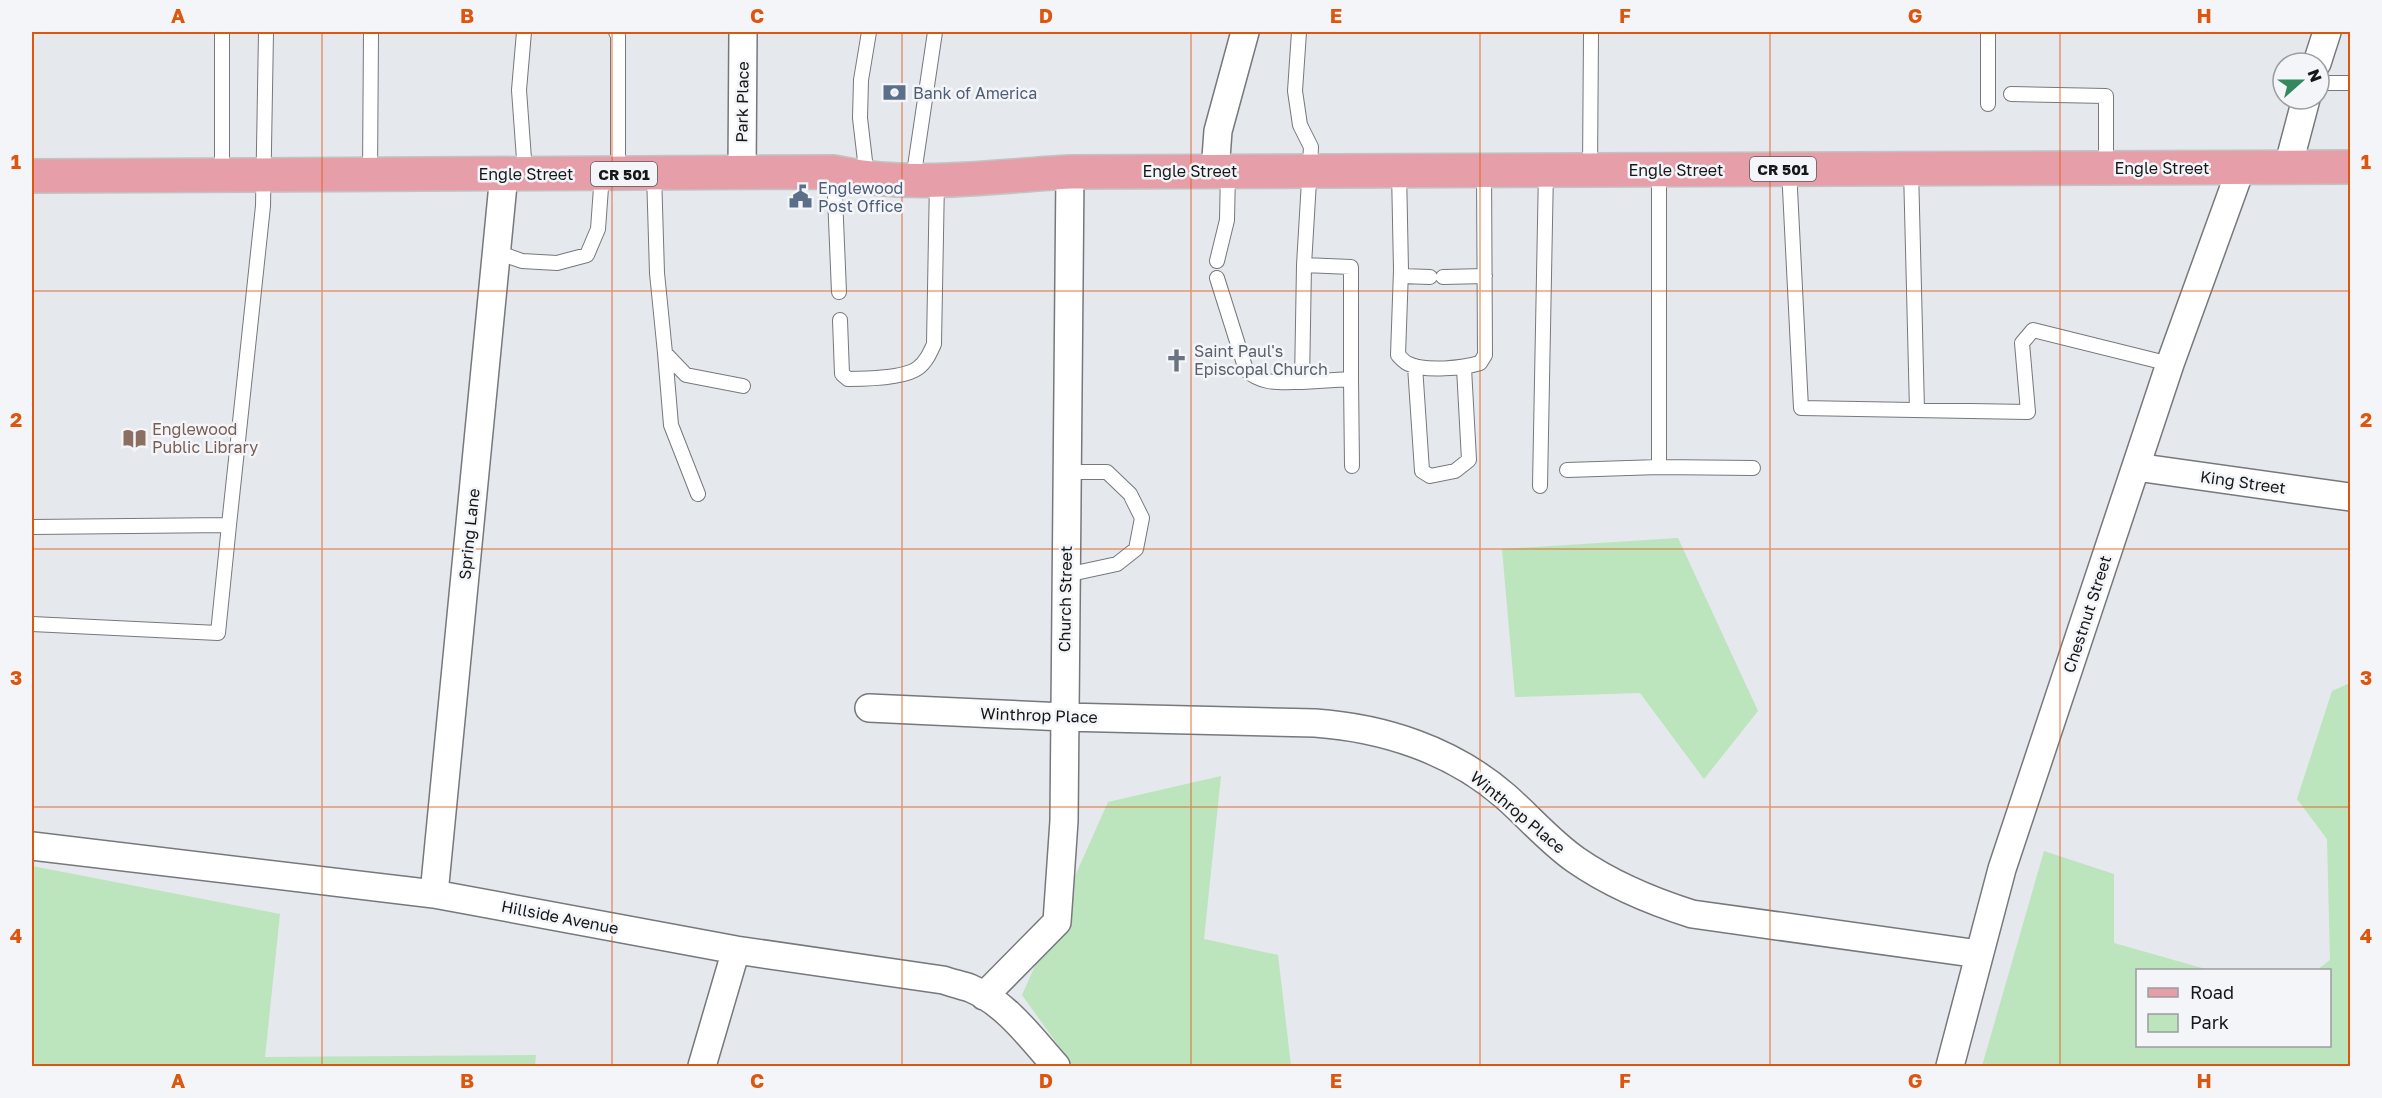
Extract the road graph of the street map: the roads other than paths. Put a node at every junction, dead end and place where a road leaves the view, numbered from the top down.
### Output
1 (222, 32) edge
2 (266, 32) edge
3 (371, 32) edge
4 (524, 32) edge
5 (616, 32) edge
6 (743, 32) edge
7 (869, 32) edge
8 (935, 32) edge
9 (1245, 32) edge
10 (1299, 32) edge
11 (1591, 32) edge
12 (1988, 32) edge
13 (2327, 32) edge
14 (2321, 51) edge
15 (2331, 83) edge
16 (2350, 83) edge
17 (2011, 94) dead end
18 (1988, 104) dead end
19 (2303, 111) edge
20 (2288, 167) junction
21 (2350, 167) edge
22 (2106, 168) junction
23 (2241, 168) junction
24 (1789, 169) junction
25 (1911, 169) junction
26 (1484, 170) junction
27 (1546, 170) junction
28 (1590, 170) junction
29 (1659, 170) junction
30 (1221, 171) junction
31 (1310, 171) junction
32 (1399, 171) junction
33 (834, 172) junction
34 (1070, 172) junction
35 (654, 173) junction
36 (742, 173) junction
37 (370, 174) junction
38 (515, 174) junction
39 (610, 174) junction
40 (222, 175) junction
41 (264, 175) junction
42 (32, 176) edge
43 (868, 180) junction
44 (925, 180) junction
45 (496, 252) junction
46 (1217, 261) dead end
47 (1304, 265) junction
48 (1401, 276) junction
49 (1485, 276) junction
50 (1217, 278) dead end
51 (839, 292) dead end
52 (840, 320) dead end
53 (665, 353) junction
54 (2170, 364) junction
55 (1415, 366) junction
56 (1464, 368) junction
57 (1351, 379) junction
58 (1302, 382) junction
59 (743, 386) dead end
60 (1917, 410) junction
61 (1352, 466) dead end
62 (1659, 467) junction
63 (2136, 467) junction
64 (1753, 468) dead end
65 (1567, 470) dead end
66 (1067, 472) junction
67 (1540, 486) dead end
68 (698, 494) dead end
69 (2350, 498) edge
70 (229, 525) junction
71 (32, 527) edge
72 (1066, 575) junction
73 (32, 624) edge
74 (869, 708) dead end
75 (1064, 717) junction
76 (32, 846) edge
77 (434, 894) junction
78 (736, 950) junction
79 (1979, 954) junction
80 (984, 996) junction
81 (702, 1066) edge
82 (1056, 1066) edge
83 (1950, 1066) edge

1 - 40 lane
2 - 41 lane
3 - 37 lane
4 - 38 lane
5 - 39 lane
6 - 36 street, Park Place
7 - 43 lane
8 - 44 lane
9 - 30 street
10 - 31 lane
11 - 28 lane
12 - 18 lane
13 - 14 street
15 - 16 lane
17 - 22 lane
19 - 20 street
20 - 21 main road, Engle Street / CR 501
20 - 23 main road, Engle Street / CR 501
22 - 23 main road, Engle Street / CR 501
22 - 25 main road, Engle Street / CR 501
23 - 54 street, Chestnut Street
24 - 25 main road, Engle Street / CR 501
24 - 29 main road, Engle Street / CR 501
24 - 60 lane
25 - 60 lane
26 - 27 main road, Engle Street / CR 501
26 - 32 main road, Engle Street / CR 501
26 - 49 lane
27 - 28 main road, Engle Street / CR 501
27 - 67 lane
28 - 29 main road, Engle Street / CR 501
29 - 62 lane
30 - 31 main road, Engle Street / CR 501
30 - 34 main road, Engle Street / CR 501
30 - 46 lane
31 - 32 main road, Engle Street / CR 501
31 - 47 lane
32 - 48 lane
33 - 36 main road, Engle Street / CR 501
33 - 43 main road, Engle Street / CR 501
33 - 51 lane
34 - 44 main road, Engle Street / CR 501
34 - 66 street, Church Street
35 - 36 main road, Engle Street / CR 501
35 - 39 main road, Engle Street / CR 501
35 - 53 lane
37 - 38 main road, Engle Street / CR 501
37 - 41 main road, Engle Street / CR 501
38 - 39 main road, Engle Street / CR 501
38 - 45 street, Spring Lane
39 - 45 lane
40 - 41 main road, Engle Street / CR 501
40 - 42 main road, Engle Street / CR 501
41 - 70 lane
43 - 44 main road, Engle Street / CR 501
44 - 52 lane
45 - 77 street, Spring Lane
47 - 57 lane
47 - 58 lane
48 - 49 lane
48 - 55 lane
49 - 56 lane
50 - 58 lane
53 - 59 lane
53 - 68 lane
54 - 60 lane
54 - 63 street, Chestnut Street
55 - 56 lane
55 - 56 lane
57 - 58 lane
57 - 61 lane
62 - 64 lane
62 - 65 lane
63 - 69 street, King Street
63 - 79 street, Chestnut Street
66 - 72 street, Church Street
66 - 72 lane
70 - 71 lane
70 - 73 lane
72 - 75 street, Church Street
74 - 75 street, Winthrop Place
75 - 79 street, Winthrop Place
75 - 80 street, Church Street
76 - 77 street, Hillside Avenue
77 - 78 street, Hillside Avenue
78 - 80 street, Hillside Avenue
78 - 81 street
79 - 83 street, Chestnut Street
80 - 82 street, Hillside Avenue

